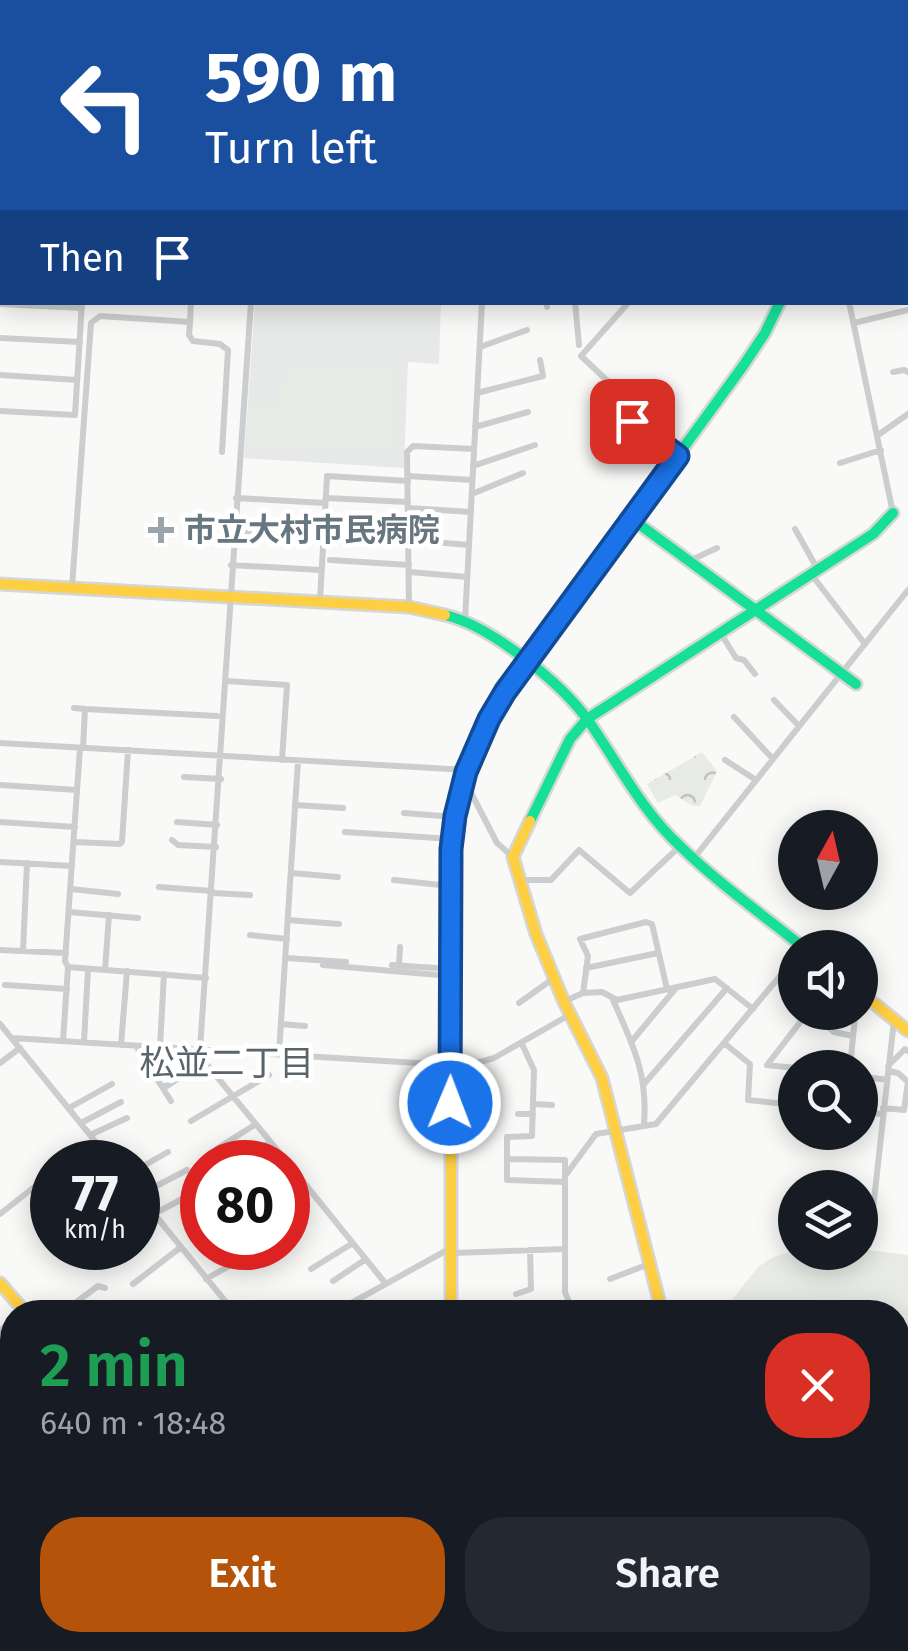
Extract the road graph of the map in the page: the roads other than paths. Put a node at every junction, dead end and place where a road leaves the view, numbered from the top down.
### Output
1 (82, 305) edge
2 (192, 305) edge
3 (251, 305) edge
4 (482, 305) edge
5 (575, 305) edge
6 (625, 305) edge
7 (779, 305) edge
8 (850, 305) edge
9 (908, 310) edge
10 (190, 322) junction
11 (854, 323) junction
12 (527, 330) dead end
13 (0, 338) edge
14 (80, 342) junction
15 (580, 345) dead end
16 (480, 347) junction
17 (540, 360) dead end
18 (907, 368) edge
19 (892, 372) dead end
20 (0, 375) edge
21 (77, 380) junction
22 (477, 393) junction
23 (0, 411) edge
24 (528, 412) dead end
25 (619, 412) junction
26 (908, 414) edge
27 (632, 421) junction
28 (474, 427) junction
29 (602, 431) dead end
30 (878, 435) junction
31 (599, 442) dead end
32 (536, 445) dead end
33 (474, 449) junction
34 (881, 450) junction
35 (222, 452) dead end
36 (678, 456) junction
37 (840, 463) dead end
38 (473, 466) junction
39 (523, 473) dead end
40 (408, 479) junction
41 (472, 480) junction
42 (472, 494) junction
43 (236, 498) junction
44 (326, 501) junction
45 (409, 505) junction
46 (471, 512) junction
47 (893, 512) joint
48 (333, 519) dead end
49 (632, 519) junction
50 (409, 524) junction
51 (795, 529) dead end
52 (234, 532) junction
53 (323, 538) junction
54 (409, 540) junction
55 (468, 545) junction
56 (717, 548) dead end
57 (330, 560) dead end
58 (689, 562) junction
59 (231, 565) junction
60 (410, 568) junction
61 (322, 570) junction
62 (814, 572) junction
63 (466, 577) junction
64 (0, 584) edge
65 (72, 588) junction
66 (908, 590) edge
67 (232, 596) junction
68 (320, 602) junction
69 (409, 607) junction
70 (755, 611) junction
71 (465, 620) junction
72 (720, 632) junction
73 (865, 644) junction
74 (529, 661) junction
75 (755, 674) dead end
76 (840, 676) junction
77 (226, 680) junction
78 (856, 684) dead end
79 (774, 700) dead end
80 (74, 708) dead end
81 (85, 709) junction
82 (217, 716) dead end
83 (734, 717) dead end
84 (587, 719) junction
85 (799, 726) junction
86 (0, 743) edge
87 (81, 748) junction
88 (128, 750) junction
89 (221, 756) junction
90 (773, 759) junction
91 (282, 760) junction
92 (725, 760) dead end
93 (298, 761) junction
94 (466, 775) junction
95 (184, 777) dead end
96 (221, 779) junction
97 (756, 780) junction
98 (0, 785) edge
99 (77, 790) junction
100 (295, 806) junction
101 (343, 808) dead end
102 (404, 813) dead end
103 (455, 817) junction
104 (0, 822) edge
105 (177, 822) dead end
106 (218, 825) junction
107 (75, 827) junction
108 (345, 832) dead end
109 (452, 839) junction
110 (172, 840) dead end
111 (74, 842) junction
112 (680, 846) junction
113 (216, 847) junction
114 (513, 858) junction
115 (694, 858) junction
116 (0, 862) edge
117 (27, 863) junction
118 (72, 866) junction
119 (291, 873) junction
120 (338, 876) dead end
121 (394, 880) dead end
122 (518, 880) junction
123 (450, 886) junction
124 (159, 887) dead end
125 (71, 889) junction
126 (213, 892) junction
127 (118, 894) dead end
128 (250, 895) dead end
129 (69, 912) junction
130 (110, 916) junction
131 (138, 918) dead end
132 (288, 920) junction
133 (339, 924) dead end
134 (783, 930) edge
135 (250, 936) dead end
136 (287, 939) junction
137 (400, 947) dead end
138 (0, 950) edge
139 (23, 951) junction
140 (66, 952) junction
141 (658, 953) junction
142 (286, 958) junction
143 (346, 962) dead end
144 (324, 966) dead end
145 (68, 967) junction
146 (88, 968) junction
147 (586, 968) junction
148 (105, 970) junction
149 (127, 972) junction
150 (450, 973) junction
151 (164, 974) junction
152 (206, 978) junction
153 (554, 978) junction
154 (778, 979) edge
155 (5, 985) dead end
156 (677, 987) junction
157 (727, 988) junction
158 (67, 989) junction
159 (667, 989) junction
160 (582, 993) junction
161 (613, 1000) junction
162 (564, 1002) junction
163 (519, 1003) dead end
164 (878, 1007) edge
165 (754, 1009) junction
166 (571, 1014) junction
167 (894, 1020) junction
168 (0, 1024) edge
169 (282, 1024) junction
170 (305, 1026) dead end
171 (794, 1030) edge
172 (831, 1030) edge
173 (853, 1030) edge
174 (908, 1031) edge
175 (853, 1036) junction
176 (12, 1038) junction
177 (632, 1041) junction
178 (63, 1042) junction
179 (84, 1043) junction
180 (121, 1044) junction
181 (522, 1044) junction
182 (724, 1044) junction
183 (136, 1046) junction
184 (160, 1047) junction
185 (20, 1048) junction
186 (200, 1049) junction
187 (852, 1050) edge
188 (908, 1051) edge
189 (280, 1054) junction
190 (204, 1061) junction
191 (0, 1064) edge
192 (750, 1064) junction
193 (767, 1065) junction
194 (778, 1066) edge
195 (450, 1068) junction
196 (888, 1072) junction
197 (878, 1073) edge
198 (269, 1076) dead end
199 (112, 1084) dead end
200 (644, 1084) junction
201 (161, 1086) junction
202 (232, 1097) junction
203 (121, 1102) dead end
204 (171, 1102) dead end
205 (778, 1103) edge
206 (534, 1104) junction
207 (552, 1105) dead end
208 (69, 1108) junction
209 (906, 1110) edge
210 (878, 1111) edge
211 (883, 1111) junction
212 (518, 1114) dead end
213 (533, 1114) junction
214 (127, 1118) dead end
215 (190, 1121) dead end
216 (81, 1123) junction
217 (256, 1124) junction
218 (644, 1124) junction
219 (615, 1130) junction
220 (92, 1138) junction
221 (90, 1140) edge
222 (231, 1140) edge
223 (268, 1140) edge
224 (168, 1152) dead end
225 (160, 1156) edge
226 (507, 1158) junction
227 (876, 1170) edge
228 (564, 1179) junction
229 (30, 1190) edge
230 (310, 1191) edge
231 (0, 1214) edge
232 (160, 1222) edge
233 (353, 1243) junction
234 (180, 1247) joint
235 (564, 1249) junction
236 (530, 1250) junction
237 (450, 1251) junction
238 (366, 1259) junction
239 (650, 1264) junction
240 (311, 1268) dead end
241 (199, 1270) edge
242 (221, 1270) edge
243 (206, 1278) junction
244 (610, 1279) dead end
245 (332, 1281) dead end
246 (132, 1284) dead end
247 (386, 1284) junction
248 (105, 1288) dead end
249 (516, 1294) dead end
250 (79, 1300) edge
251 (224, 1300) edge
252 (357, 1300) edge
253 (451, 1300) edge
254 (568, 1300) edge
255 (659, 1300) edge

1 - 14 street
2 - 10 street
3 - 43 street
4 - 16 street
5 - 15 street
6 - 25 street
7 - 36 main road
8 - 11 street
9 - 11 street
10 - 35 street
10 - 65 street
11 - 30 street
12 - 16 street
13 - 14 street
14 - 21 street
16 - 22 street
17 - 22 street
18 - 19 street
20 - 21 street
21 - 23 street
22 - 28 street
24 - 28 street
25 - 27 street
25 - 29 street
26 - 30 street
27 - 31 street
27 - 36 street
28 - 33 street
30 - 34 street
32 - 38 street
33 - 38 street
33 - 40 street
34 - 37 street
34 - 47 street
36 - 49 main road
38 - 41 street
39 - 42 street
40 - 41 street
40 - 44 street
40 - 45 street
41 - 42 street
42 - 46 street
43 - 44 street
43 - 52 street
44 - 45 street
44 - 53 street
45 - 46 street
45 - 50 street
46 - 55 street
47 - 62 main road
48 - 50 street
49 - 58 main road
49 - 74 main road
50 - 54 street
51 - 62 street
52 - 53 street
52 - 59 street
53 - 61 street
54 - 55 street
54 - 60 street
55 - 63 street
56 - 58 street
57 - 60 street
58 - 70 main road
59 - 61 street
59 - 67 street
60 - 63 street
60 - 69 street
61 - 68 street
62 - 70 main road
62 - 73 street
63 - 71 street
64 - 65 main road
65 - 67 main road
66 - 73 street
67 - 68 main road
67 - 77 street
68 - 69 main road
69 - 71 main road
70 - 72 main road
70 - 76 main road
71 - 74 main road
72 - 75 street
72 - 84 main road
73 - 76 street
74 - 84 main road
74 - 94 main road
76 - 78 main road
76 - 85 street
77 - 89 street
77 - 91 street
79 - 85 street
80 - 81 street
81 - 82 street
81 - 87 street
83 - 90 street
84 - 112 main road
84 - 114 main road
85 - 90 street
86 - 87 street
87 - 88 street
87 - 99 street
88 - 89 street
88 - 111 street
89 - 91 street
89 - 96 street
90 - 97 street
91 - 93 street
92 - 97 street
93 - 94 street
93 - 100 street
94 - 103 main road
94 - 114 street
95 - 96 street
96 - 106 street
97 - 115 street
98 - 99 street
99 - 107 street
100 - 101 street
100 - 119 street
102 - 103 street
103 - 109 main road
104 - 107 street
105 - 106 street
106 - 113 street
107 - 111 street
108 - 109 street
109 - 123 main road
110 - 113 street
111 - 118 street
112 - 115 main road
112 - 122 street
113 - 126 street
114 - 122 main road
115 - 134 main road
116 - 117 street
117 - 118 street
117 - 139 street
118 - 125 street
119 - 120 street
119 - 132 street
121 - 123 street
122 - 153 main road
123 - 150 main road
124 - 126 street
125 - 127 street
125 - 129 street
126 - 128 street
126 - 152 street
129 - 130 street
129 - 140 street
130 - 131 street
130 - 148 street
132 - 133 street
132 - 136 street
135 - 136 street
136 - 142 street
137 - 150 street
138 - 139 street
139 - 140 street
140 - 145 street
141 - 147 street
141 - 147 street
141 - 159 street
142 - 143 street
142 - 169 street
144 - 150 street
145 - 146 street
145 - 158 street
146 - 148 street
146 - 179 street
147 - 160 street
148 - 149 street
149 - 151 street
149 - 180 street
150 - 195 main road
151 - 152 street
151 - 184 street
152 - 186 street
153 - 162 main road
153 - 163 street
154 - 165 street
155 - 158 street
156 - 157 street
156 - 159 street
156 - 177 street
157 - 165 street
157 - 200 street
158 - 178 street
159 - 161 street
160 - 161 street
160 - 162 street
161 - 177 street
162 - 166 main road
164 - 167 main road
165 - 182 street
166 - 181 street
166 - 219 main road
167 - 174 main road
167 - 196 street
168 - 176 street
169 - 170 street
169 - 189 street
171 - 193 street
172 - 175 street
173 - 175 street
175 - 187 street
176 - 178 street
176 - 185 street
177 - 200 street
178 - 179 street
179 - 180 street
180 - 183 street
181 - 195 street
181 - 206 street
182 - 192 street
182 - 218 street
183 - 184 street
183 - 201 street
184 - 186 street
185 - 191 street
185 - 208 street
186 - 189 street
186 - 190 street
188 - 196 street
189 - 195 street
190 - 201 street
190 - 202 street
192 - 193 street
192 - 205 street
193 - 194 street
195 - 237 main road
196 - 197 street
196 - 209 street
196 - 211 street
198 - 202 street
199 - 208 street
200 - 218 street
201 - 204 street
202 - 215 street
202 - 217 street
203 - 216 street
206 - 207 street
206 - 213 street
208 - 216 street
209 - 211 street
210 - 211 street
211 - 227 street
212 - 213 street
213 - 226 street
214 - 220 street
216 - 220 street
217 - 222 street
217 - 223 street
218 - 219 street
219 - 228 street
219 - 239 main road
220 - 221 street
224 - 225 street
226 - 228 street
226 - 228 street
228 - 235 street
229 - 231 street
230 - 233 street
232 - 234 street
233 - 238 street
233 - 240 street
234 - 246 street
235 - 236 street
235 - 254 street
236 - 237 street
236 - 249 street
237 - 247 street
237 - 253 main road
238 - 245 street
238 - 247 street
239 - 244 street
239 - 255 main road
241 - 243 street
242 - 243 street
243 - 251 street
247 - 252 street
248 - 250 street

